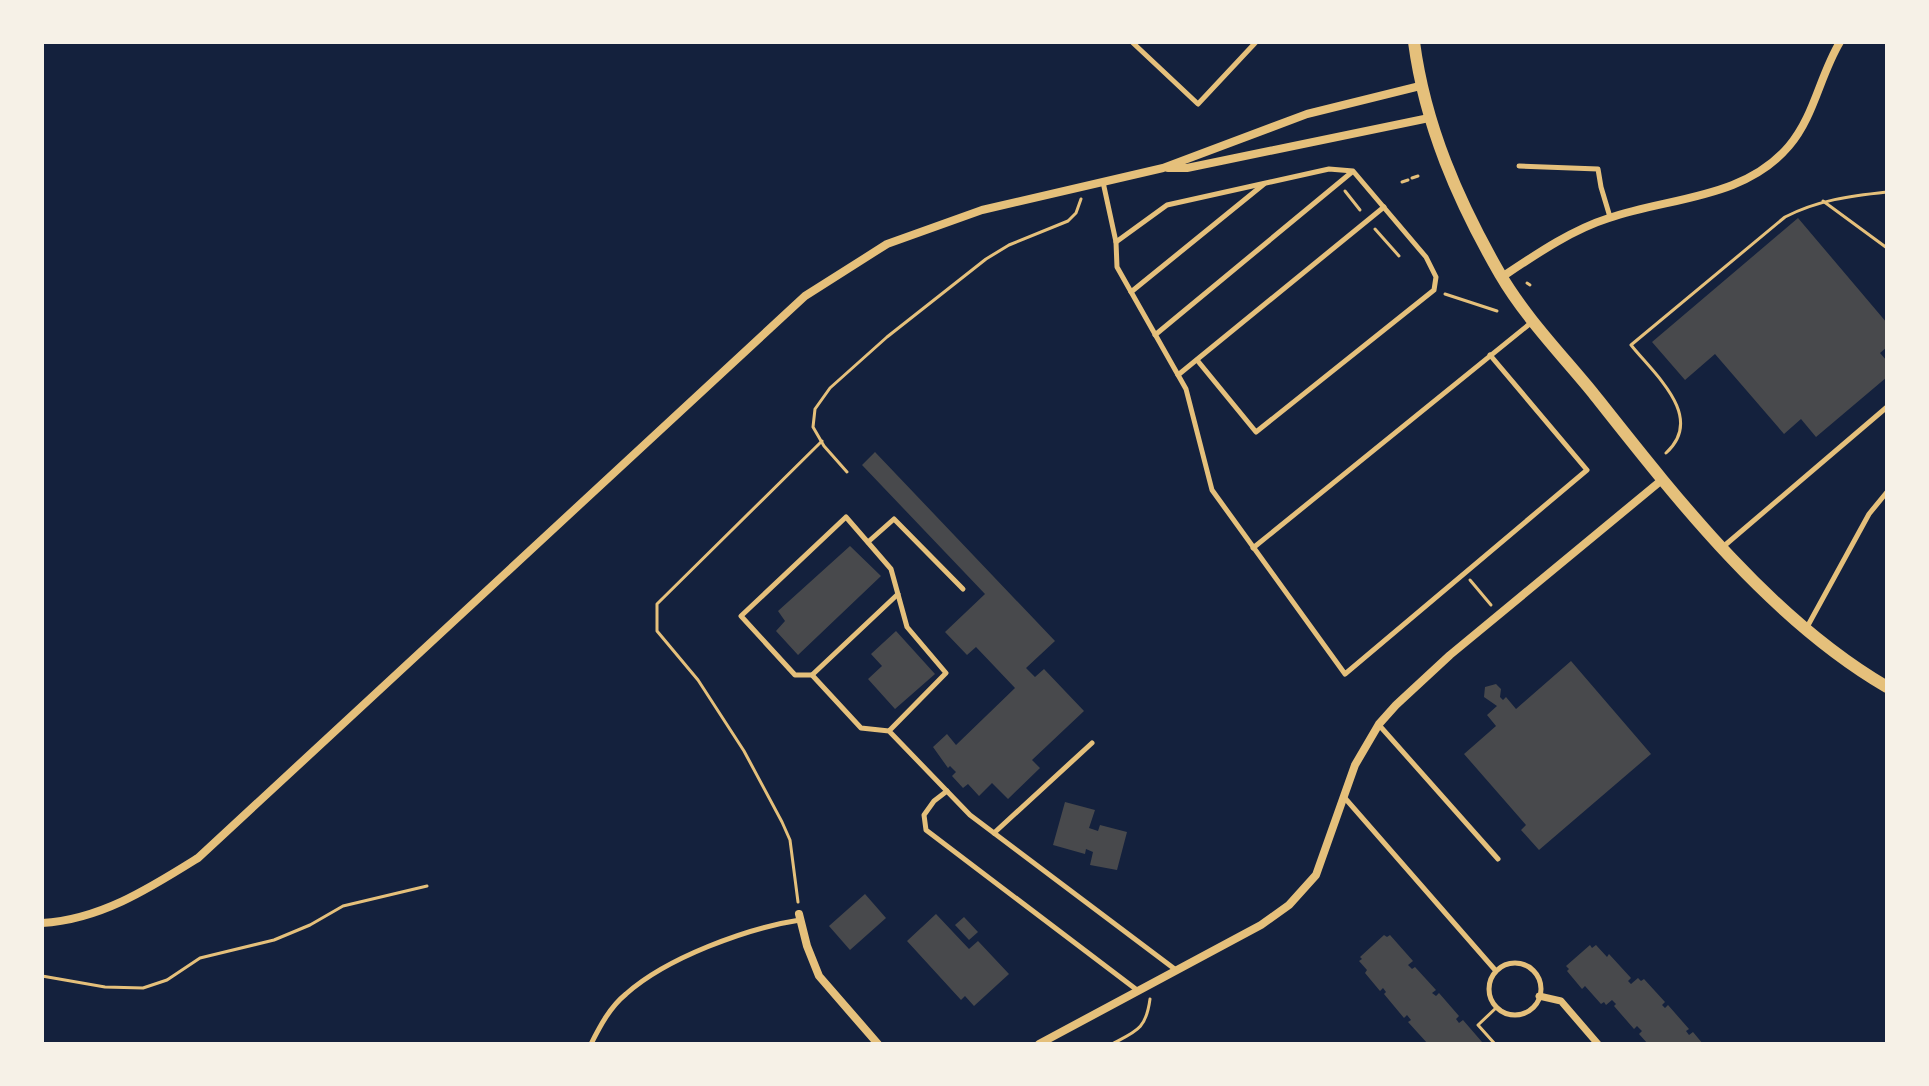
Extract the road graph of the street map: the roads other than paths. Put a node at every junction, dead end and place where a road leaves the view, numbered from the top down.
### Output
1 (1132, 42) edge
2 (1256, 42) edge
3 (1414, 42) edge
4 (1840, 42) edge
5 (1420, 86) junction
6 (1429, 118) junction
7 (1519, 166) dead end
8 (1163, 168) junction
9 (1353, 171) junction
10 (1103, 182) junction
11 (1265, 184) junction
12 (1384, 207) junction
13 (1610, 217) junction
14 (1116, 242) junction
15 (1502, 277) junction
16 (1131, 292) junction
17 (1533, 322) junction
18 (1155, 335) junction
19 (1490, 355) junction
20 (1197, 360) junction
21 (1178, 375) junction
22 (1887, 407) edge
23 (1663, 479) junction
24 (1887, 492) edge
25 (1884, 501) edge
26 (868, 542) junction
27 (1723, 547) junction
28 (1253, 548) junction
29 (963, 589) dead end
30 (898, 594) junction
31 (1806, 630) junction
32 (812, 675) junction
33 (1887, 687) edge
34 (1379, 724) junction
35 (889, 731) junction
36 (1092, 743) dead end
37 (947, 791) junction
38 (1343, 796) junction
39 (994, 833) junction
40 (1498, 859) dead end
41 (800, 917) joint
42 (42, 923) edge
43 (1177, 970) junction
44 (1496, 971) junction
45 (1138, 991) junction
46 (1539, 996) junction
47 (591, 1044) edge
48 (878, 1044) edge
49 (1039, 1044) edge
50 (1598, 1044) edge

1 - 2 lane
3 - 5 street
4 - 13 street
5 - 6 street
5 - 8 street
6 - 8 street
6 - 15 street
7 - 13 lane
8 - 10 street
9 - 11 lane
9 - 12 lane
9 - 18 lane
10 - 14 lane
10 - 42 street
11 - 14 lane
11 - 16 lane
12 - 20 lane
12 - 20 lane
13 - 15 street
14 - 16 lane
15 - 17 street
16 - 18 lane
17 - 19 lane
17 - 23 street
18 - 21 lane
19 - 28 lane
19 - 28 lane
20 - 21 lane
21 - 28 lane
22 - 27 lane
23 - 27 street
23 - 34 street
24 - 25 lane
25 - 31 lane
26 - 29 lane
26 - 30 lane
26 - 32 lane
27 - 31 street
30 - 32 lane
30 - 35 lane
31 - 33 street
32 - 35 lane
34 - 38 street
34 - 40 lane
35 - 37 lane
36 - 39 lane
37 - 39 lane
37 - 45 lane
38 - 43 street
38 - 44 lane
39 - 43 lane
41 - 47 lane
41 - 48 street
43 - 45 street
44 - 46 lane
44 - 46 lane
45 - 49 street
46 - 50 street

